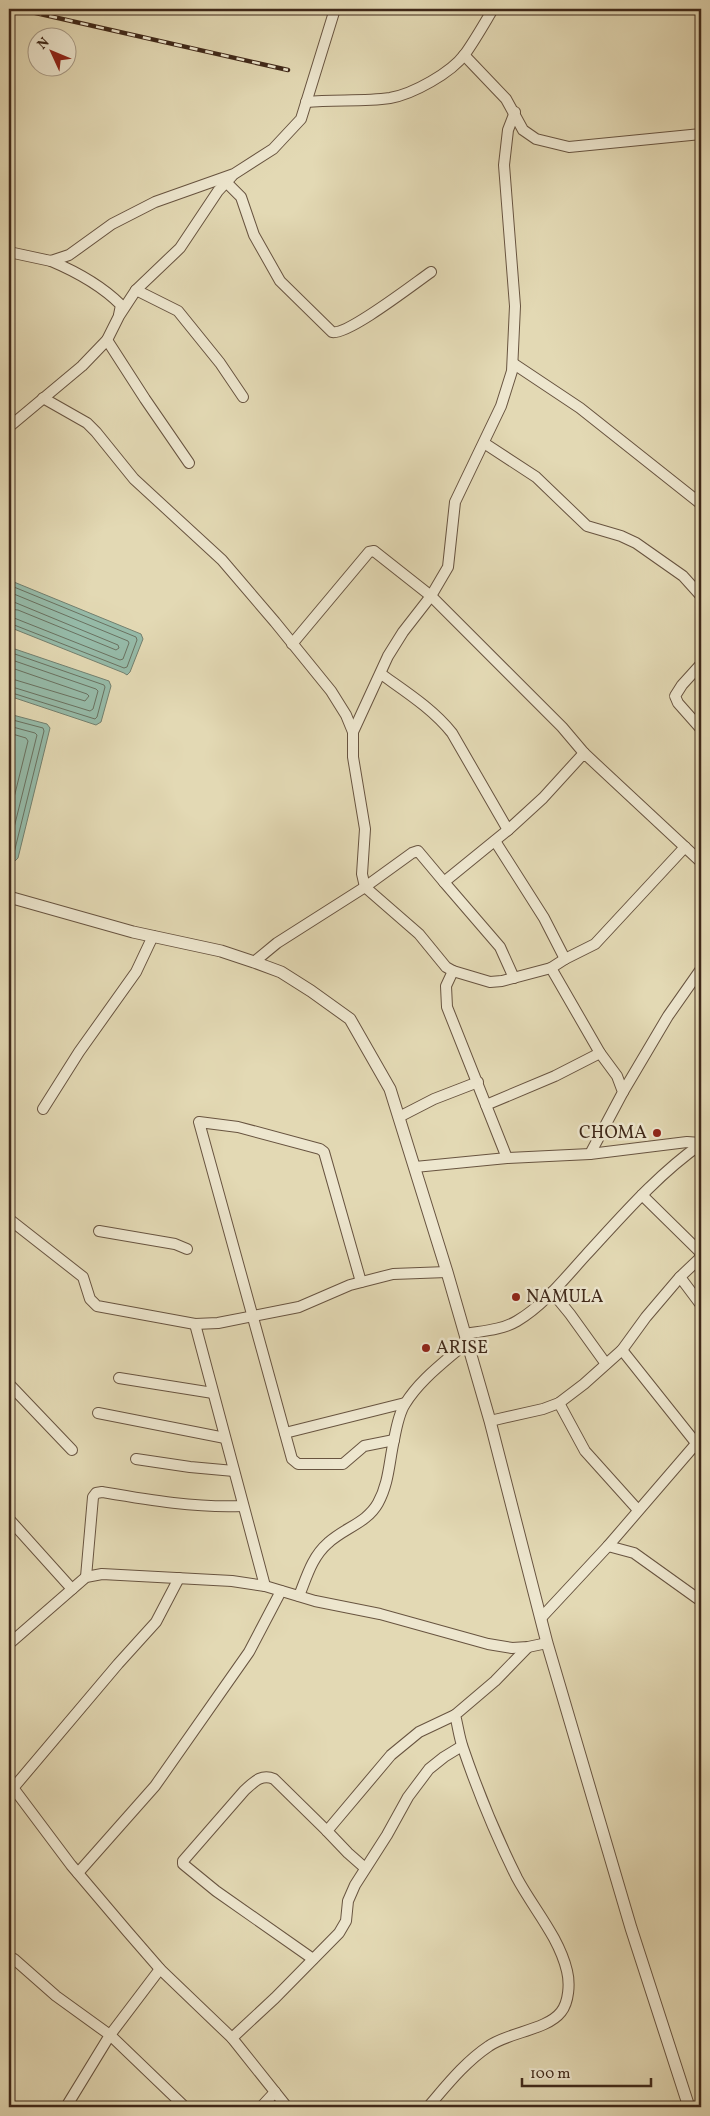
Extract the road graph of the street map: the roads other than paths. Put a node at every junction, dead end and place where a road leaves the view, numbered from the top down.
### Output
1 (335, 9) edge
2 (493, 9) edge
3 (698, 9) edge
4 (701, 11) edge
5 (464, 55) junction
6 (306, 102) junction
7 (515, 112) junction
8 (701, 134) edge
9 (234, 174) junction
10 (226, 182) junction
11 (9, 252) edge
12 (51, 261) junction
13 (431, 272) dead end
14 (136, 290) junction
15 (119, 316) junction
16 (107, 340) junction
17 (514, 364) junction
18 (243, 397) dead end
19 (43, 398) junction
20 (9, 427) edge
21 (484, 443) junction
22 (189, 463) dead end
23 (701, 504) edge
24 (431, 596) junction
25 (701, 596) edge
26 (292, 644) junction
27 (701, 664) edge
28 (381, 674) junction
29 (701, 729) edge
30 (353, 732) junction
31 (584, 753) junction
32 (508, 830) junction
33 (495, 841) junction
34 (685, 847) junction
35 (701, 862) edge
36 (444, 882) junction
37 (365, 887) junction
38 (9, 897) edge
39 (153, 936) junction
40 (564, 959) junction
41 (254, 962) junction
42 (551, 968) junction
43 (701, 969) edge
44 (453, 971) junction
45 (514, 978) junction
46 (600, 1052) junction
47 (478, 1082) junction
48 (623, 1092) junction
49 (486, 1105) junction
50 (43, 1109) dead end
51 (399, 1117) junction
52 (701, 1144) edge
53 (590, 1154) junction
54 (507, 1158) junction
55 (415, 1167) junction
56 (642, 1195) junction
57 (9, 1219) edge
58 (100, 1231) dead end
59 (187, 1249) dead end
60 (701, 1255) edge
61 (447, 1272) junction
62 (680, 1277) junction
63 (361, 1282) junction
64 (552, 1292) junction
65 (701, 1304) edge
66 (252, 1317) junction
67 (195, 1324) junction
68 (466, 1338) junction
69 (622, 1350) junction
70 (606, 1364) junction
71 (119, 1378) dead end
72 (9, 1384) edge
73 (213, 1393) junction
74 (559, 1403) junction
75 (405, 1404) junction
76 (98, 1413) dead end
77 (490, 1421) junction
78 (285, 1433) junction
79 (224, 1438) junction
80 (394, 1440) junction
81 (699, 1441) edge
82 (72, 1450) dead end
83 (136, 1459) dead end
84 (234, 1470) junction
85 (244, 1506) junction
86 (638, 1510) junction
87 (9, 1519) edge
88 (608, 1546) junction
89 (86, 1577) junction
90 (179, 1578) junction
91 (265, 1586) junction
92 (72, 1589) junction
93 (281, 1591) junction
94 (299, 1596) junction
95 (701, 1601) edge
96 (541, 1618) junction
97 (547, 1643) junction
98 (9, 1644) edge
99 (528, 1648) junction
100 (455, 1715) junction
101 (462, 1746) junction
102 (11, 1791) edge
103 (327, 1831) junction
104 (365, 1868) junction
105 (78, 1873) junction
106 (313, 1959) junction
107 (9, 1965) edge
108 (160, 1969) junction
109 (110, 2035) junction
110 (232, 2038) junction
111 (275, 2092) junction
112 (66, 2107) edge
113 (186, 2107) edge
114 (261, 2107) edge
115 (286, 2107) edge
116 (428, 2107) edge
117 (689, 2107) edge

1 - 6 street
2 - 5 street
3 - 4 street
5 - 6 street
5 - 7 street
6 - 9 street
7 - 8 street
7 - 17 street
9 - 10 street
9 - 12 street
10 - 13 street
10 - 14 street
11 - 12 street
12 - 15 street
14 - 15 street
14 - 18 street
15 - 16 street
16 - 19 street
16 - 22 street
17 - 21 street
17 - 23 street
19 - 20 street
19 - 26 street
21 - 24 street
21 - 25 street
24 - 26 street
24 - 28 street
24 - 31 street
26 - 30 street
27 - 29 street
28 - 30 street
28 - 32 street
30 - 37 street
31 - 32 street
31 - 34 street
32 - 33 street
33 - 36 street
33 - 40 street
34 - 35 street
34 - 40 street
36 - 37 street
36 - 45 street
37 - 41 street
37 - 44 street
38 - 39 street
39 - 41 street
39 - 50 street
40 - 42 street
41 - 51 street
42 - 45 street
42 - 46 street
43 - 48 street
44 - 45 street
44 - 47 street
46 - 48 street
46 - 49 street
47 - 49 street
47 - 51 street
48 - 53 street
49 - 54 street
51 - 55 street
52 - 53 street
52 - 56 street
53 - 54 street
54 - 55 street
55 - 61 street
56 - 60 street
56 - 64 street
57 - 67 street
58 - 59 street
60 - 62 street
61 - 63 street
61 - 68 street
62 - 65 street
62 - 69 street
63 - 66 street
63 - 66 street
64 - 68 street
64 - 70 street
66 - 67 street
66 - 78 street
67 - 73 street
68 - 75 street
68 - 77 street
69 - 70 street
69 - 81 street
70 - 74 street
71 - 73 street
72 - 82 street
73 - 79 street
74 - 77 street
74 - 86 street
75 - 78 street
75 - 80 street
76 - 79 street
77 - 96 street
78 - 80 street
79 - 84 street
80 - 94 street
81 - 86 street
83 - 84 street
84 - 85 street
85 - 89 street
85 - 91 street
86 - 88 street
87 - 92 street
88 - 95 street
88 - 96 street
89 - 90 street
89 - 92 street
90 - 91 street
90 - 102 street
91 - 93 street
92 - 98 street
93 - 94 street
93 - 105 street
94 - 99 street
96 - 97 street
97 - 99 street
97 - 117 street
99 - 100 street
100 - 101 street
100 - 103 street
101 - 104 street
101 - 116 street
102 - 105 street
103 - 104 street
103 - 106 street
104 - 106 street
105 - 108 street
106 - 110 street
107 - 109 street
108 - 109 street
108 - 110 street
109 - 112 street
109 - 113 street
110 - 111 street
111 - 114 street
111 - 115 street

